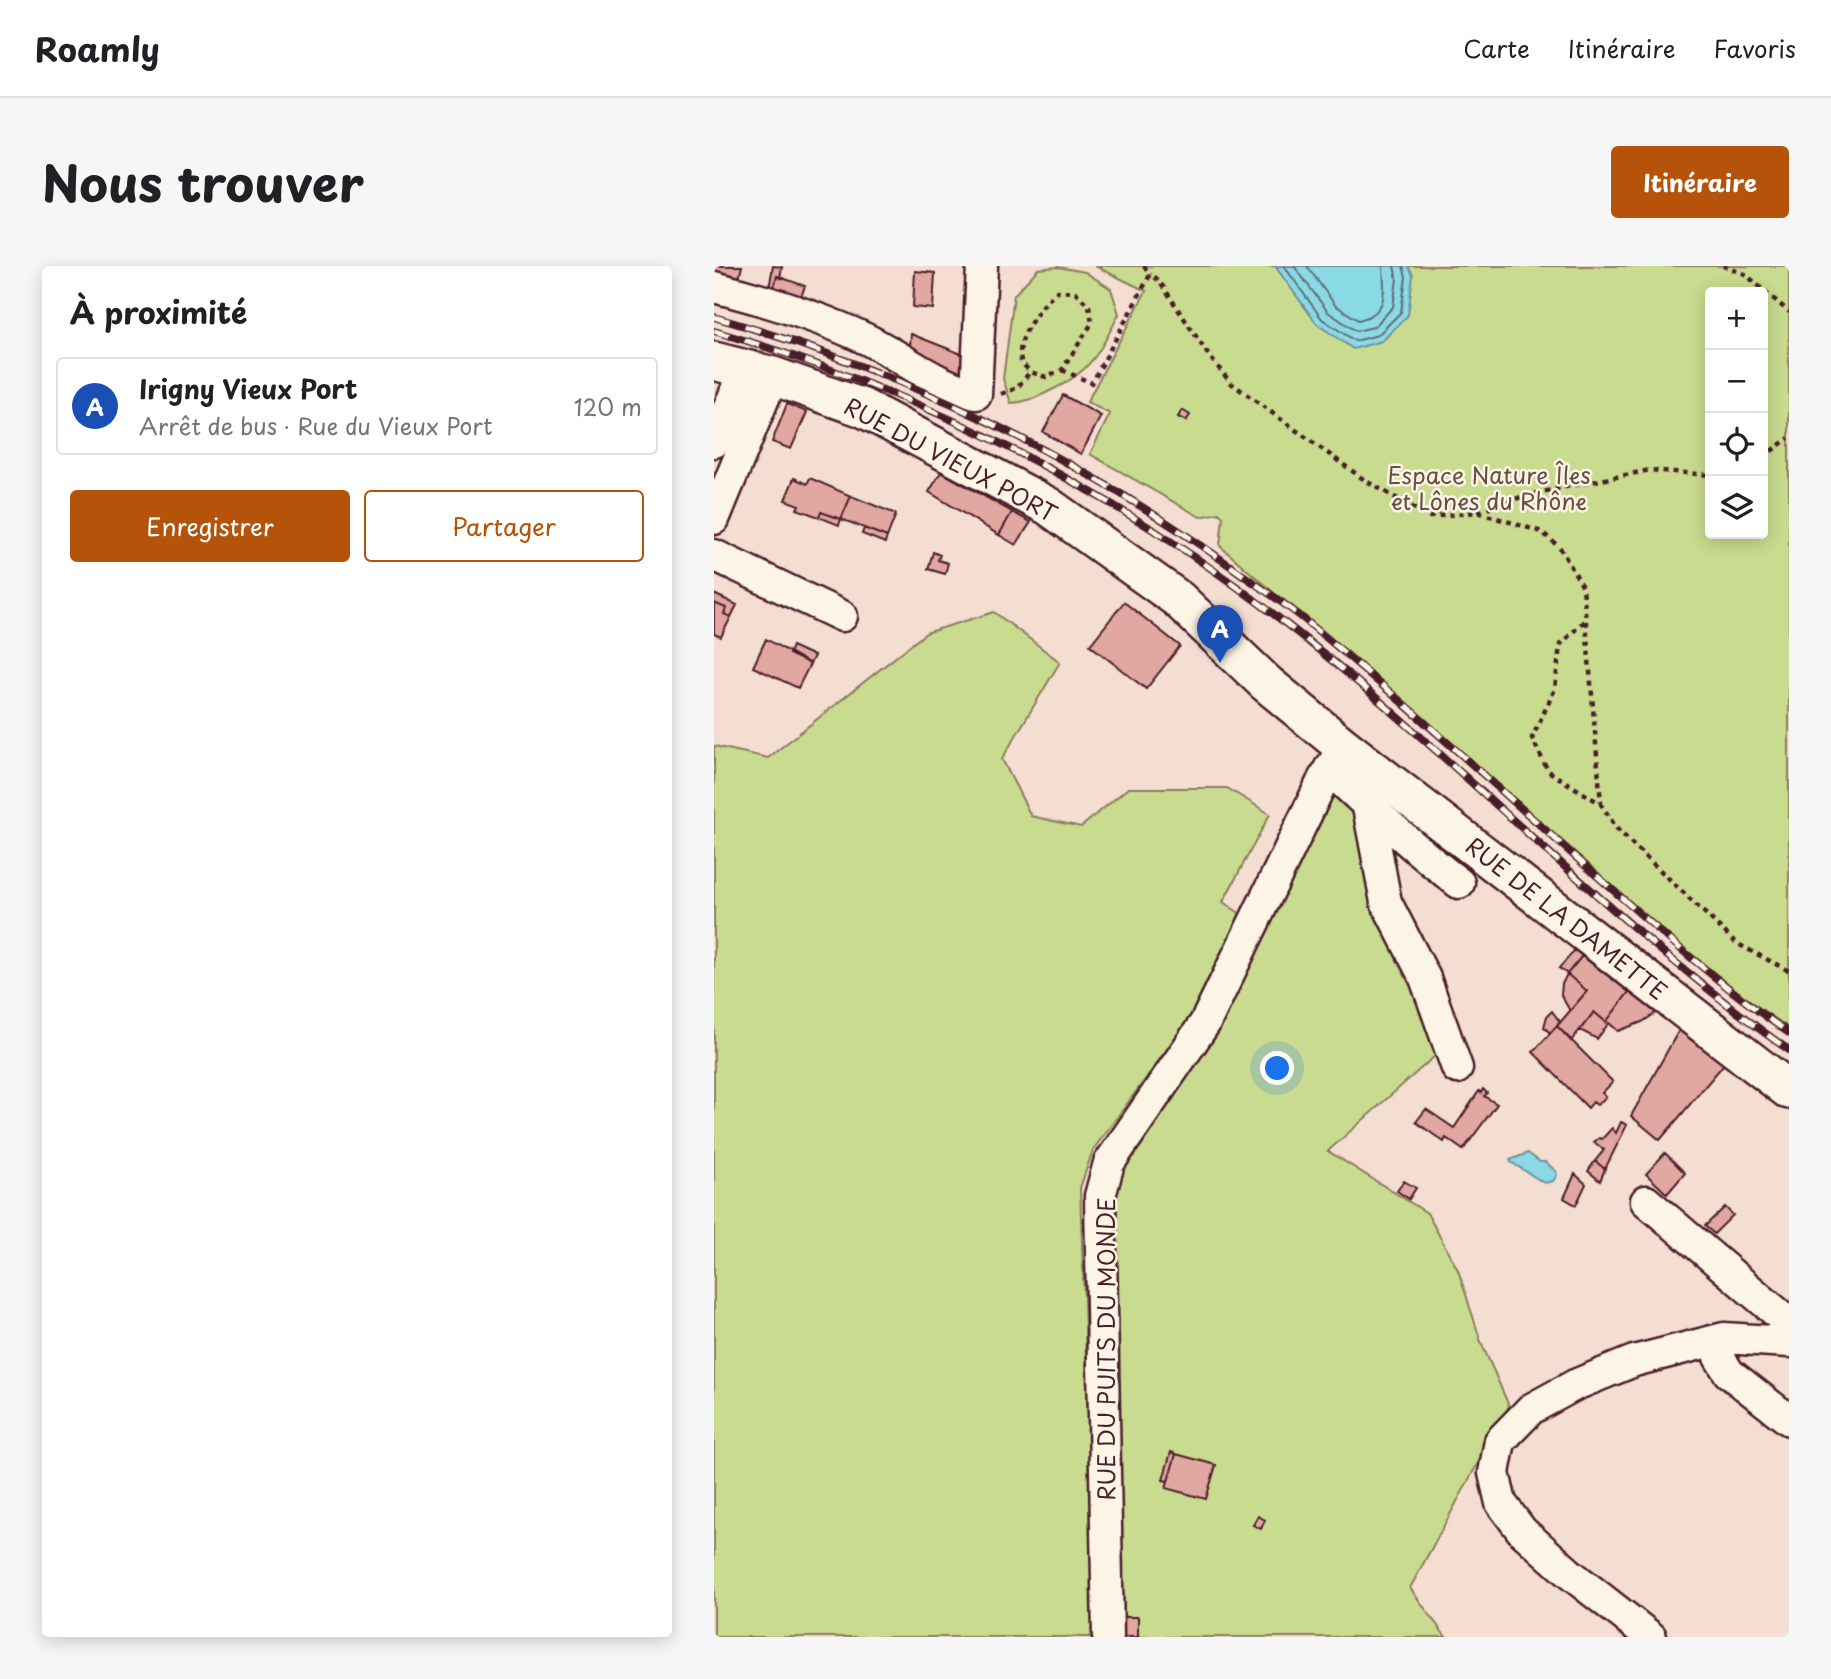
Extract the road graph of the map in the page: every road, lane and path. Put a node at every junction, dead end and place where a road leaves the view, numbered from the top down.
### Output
1 (982, 266) edge
2 (1723, 266) edge
3 (1145, 267) edge
4 (1150, 275) junction
5 (714, 287) edge
6 (1789, 312) edge
7 (744, 368) edge
8 (1062, 370) junction
9 (1030, 372) junction
10 (991, 397) dead end
11 (1789, 438) edge
12 (714, 442) edge
13 (1768, 453) edge
14 (1705, 475) edge
15 (1477, 512) junction
16 (714, 519) edge
17 (714, 555) edge
18 (842, 616) dead end
19 (1585, 621) junction
20 (1336, 758) junction
21 (1601, 804) junction
22 (1368, 807) junction
23 (1459, 883) dead end
24 (1789, 971) edge
25 (1457, 1068) dead end
26 (1789, 1090) edge
27 (1646, 1201) dead end
28 (1789, 1324) edge
29 (1724, 1338) junction
30 (1789, 1342) edge
31 (1789, 1420) edge
32 (1108, 1637) edge
33 (1651, 1637) edge

1 - 5 street
2 - 6 path
3 - 4 path
4 - 8 path
4 - 15 path
7 - 12 street
7 - 16 street
7 - 20 main road, RUE DU VIEUX PORT
8 - 9 path
8 - 9 path
9 - 10 path
11 - 13 path
14 - 15 path
15 - 19 path
17 - 18 street
19 - 21 path
19 - 21 path
20 - 22 street
20 - 26 main road, RUE DE LA DAMETTE
20 - 32 street, RUE DU PUITS DU MONDE
21 - 24 path
22 - 23 street
22 - 25 street
27 - 28 street
29 - 30 street
29 - 31 street
29 - 33 street

